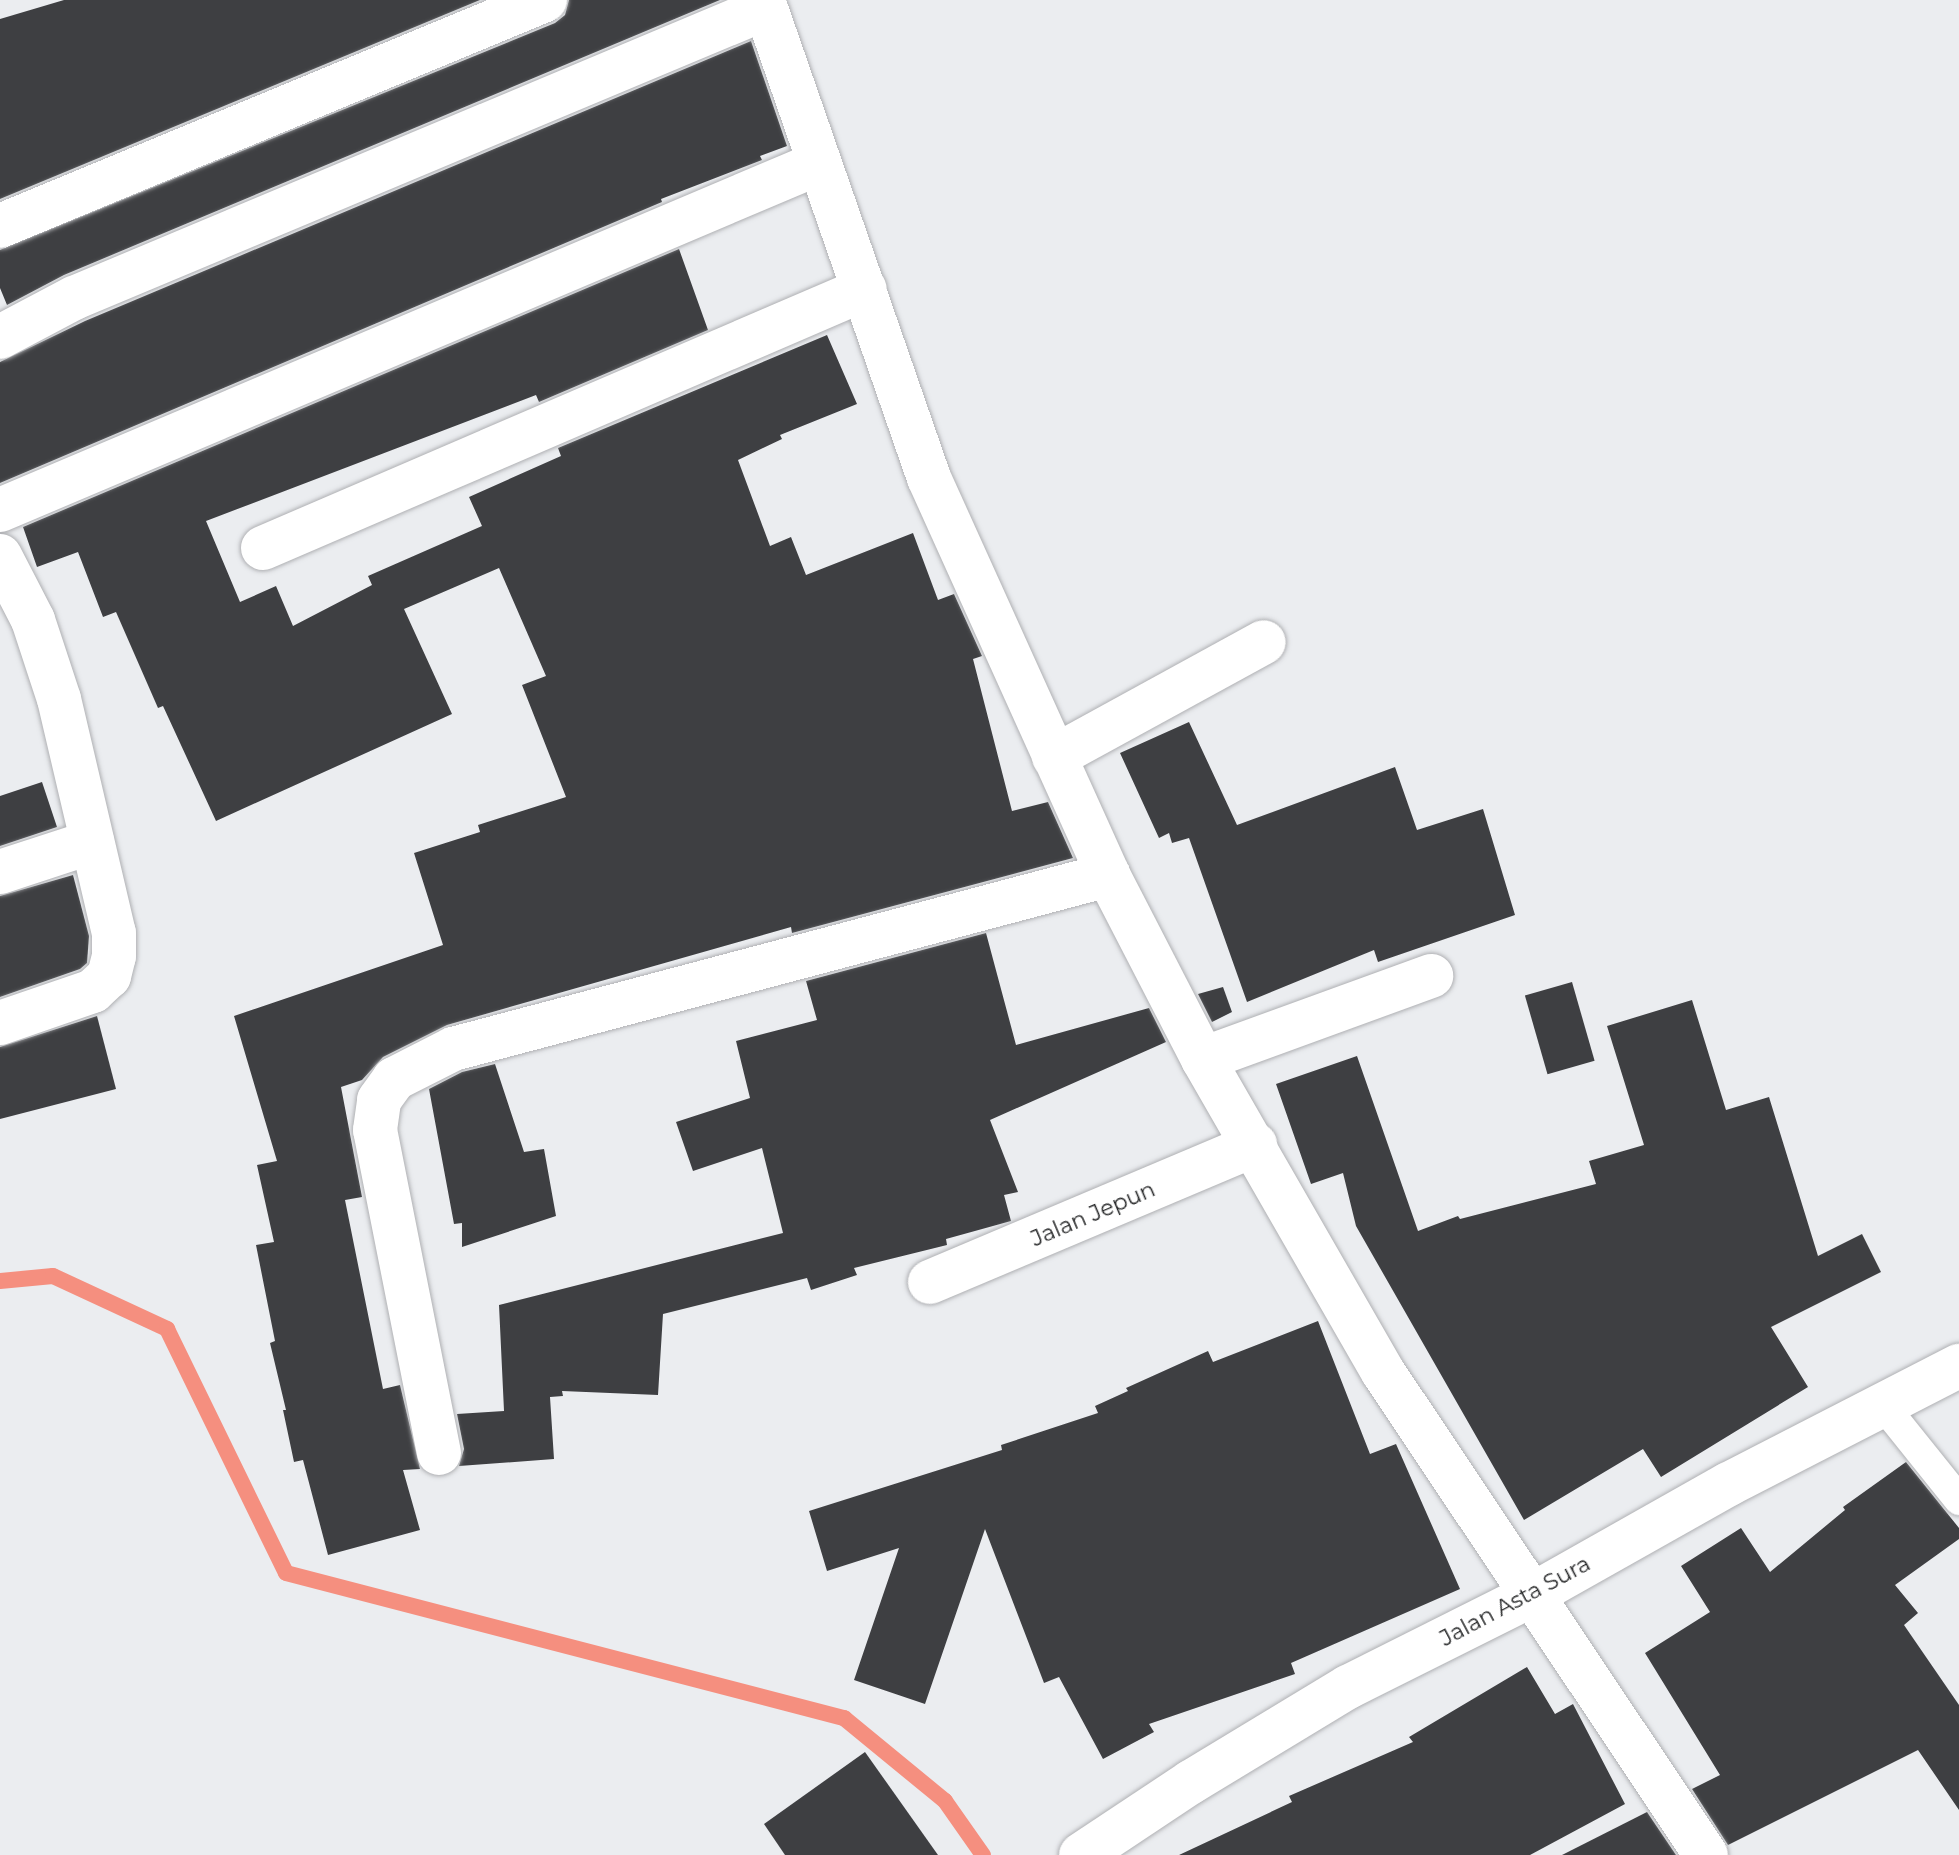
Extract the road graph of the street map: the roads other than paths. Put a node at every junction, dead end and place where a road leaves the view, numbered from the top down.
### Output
1 (545, 0) edge
2 (764, 4) edge
3 (819, 163) junction
4 (0, 226) edge
5 (865, 289) junction
6 (0, 337) edge
7 (0, 510) edge
8 (263, 548) dead end
9 (0, 556) edge
10 (1264, 642) dead end
11 (1054, 757) junction
12 (92, 842) junction
13 (0, 872) edge
14 (1108, 875) junction
15 (1431, 976) dead end
16 (0, 1023) edge
17 (1203, 1059) junction
18 (1255, 1145) junction
19 (930, 1282) dead end
20 (1959, 1366) edge
21 (1883, 1405) junction
22 (439, 1453) dead end
23 (1959, 1500) edge
24 (1530, 1596) junction
25 (1081, 1855) edge
26 (1706, 1855) edge

1 - 4 street
2 - 3 street
2 - 6 street
3 - 5 street
3 - 7 street
5 - 8 street
5 - 11 street
9 - 12 street
10 - 11 street
11 - 14 street
12 - 13 street
12 - 16 street
14 - 17 street
14 - 22 street
15 - 17 street
17 - 18 street
18 - 19 street, Jalan Jepun
18 - 24 street
20 - 21 street, Jalan Asta Sura
21 - 23 lane
21 - 24 street, Jalan Asta Sura
24 - 25 street, Jalan Asta Sura
24 - 26 street

